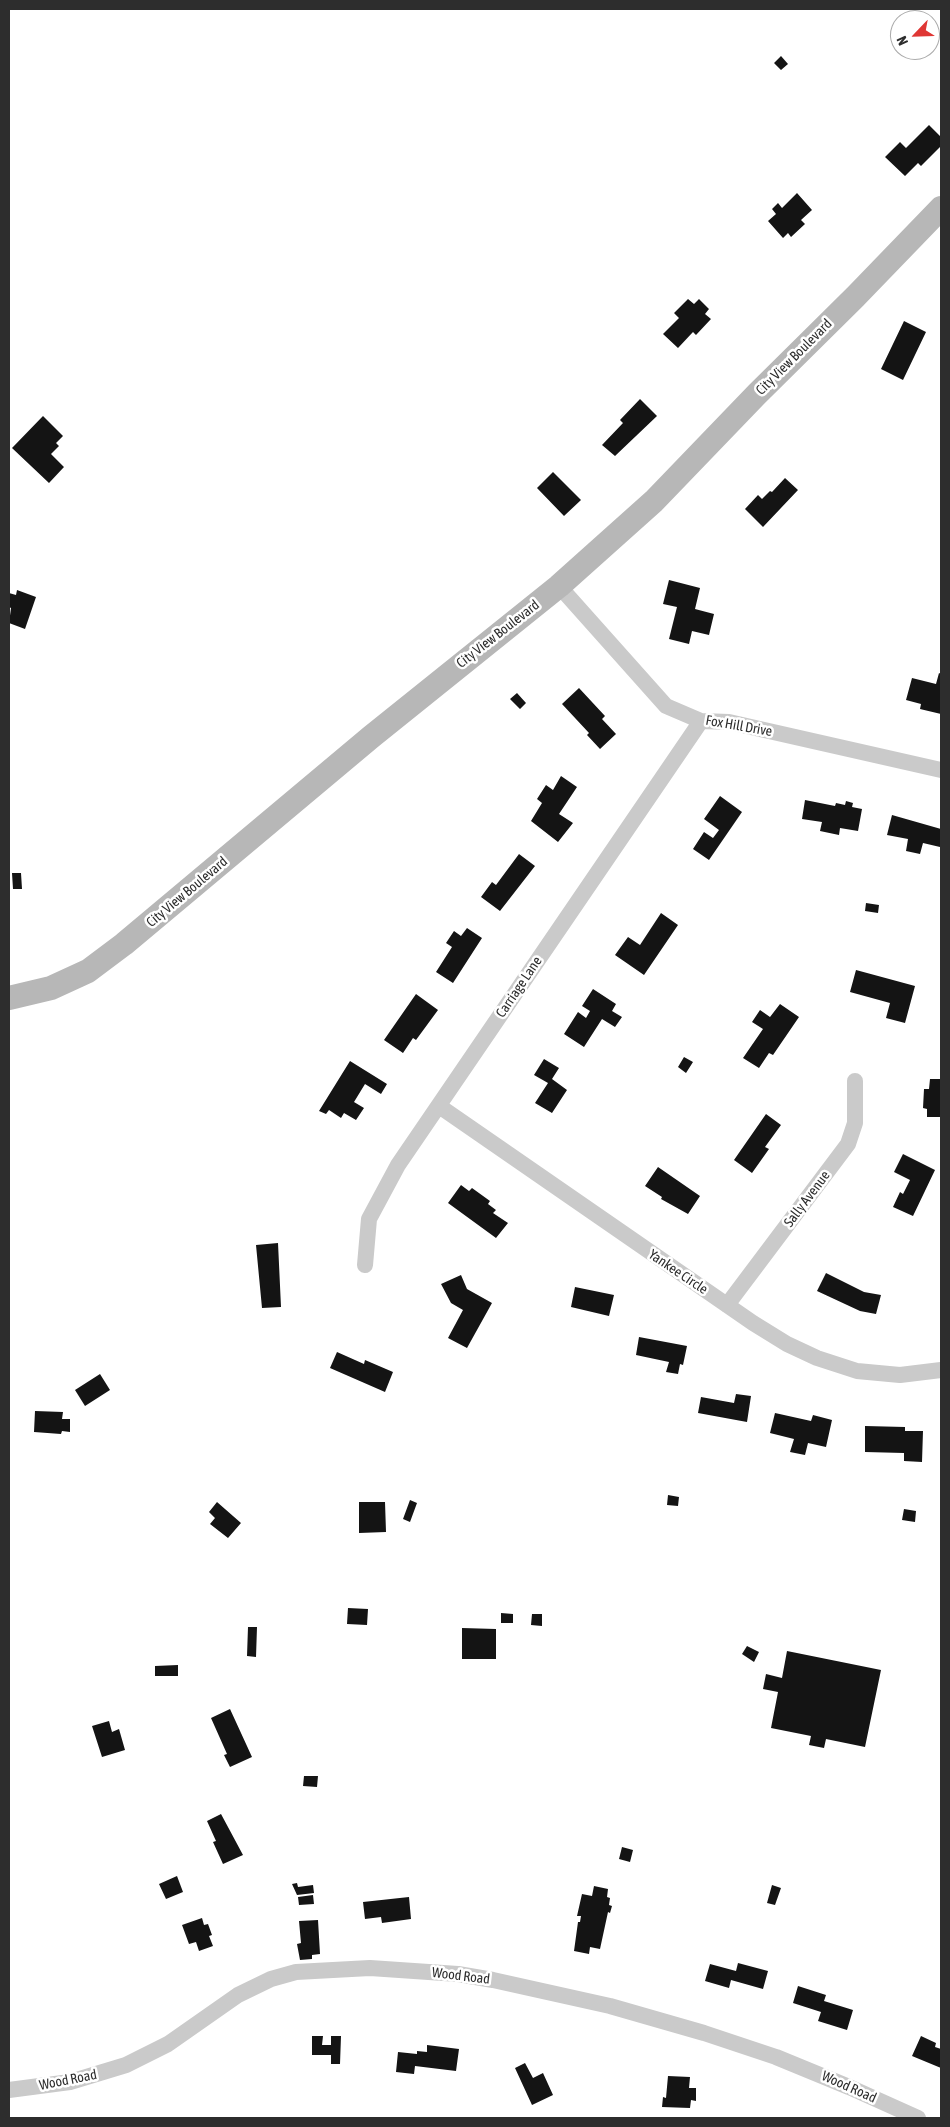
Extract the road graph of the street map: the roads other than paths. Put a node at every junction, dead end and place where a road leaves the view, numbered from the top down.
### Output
1 (941, 208) edge
2 (558, 586) junction
3 (701, 721) junction
4 (941, 770) edge
5 (9, 998) edge
6 (855, 1081) dead end
7 (438, 1106) junction
8 (365, 1265) dead end
9 (727, 1305) junction
10 (941, 1370) edge
11 (9, 2090) edge
12 (918, 2118) edge

1 - 2 street, City View Boulevard
2 - 3 street, Fox Hill Drive
2 - 5 street, City View Boulevard
3 - 4 street, Fox Hill Drive
3 - 7 street, Carriage Lane
6 - 9 street, Sally Avenue
7 - 8 street, Carriage Lane
7 - 9 street, Yankee Circle
9 - 10 street, Yankee Circle
11 - 12 street, Wood Road

